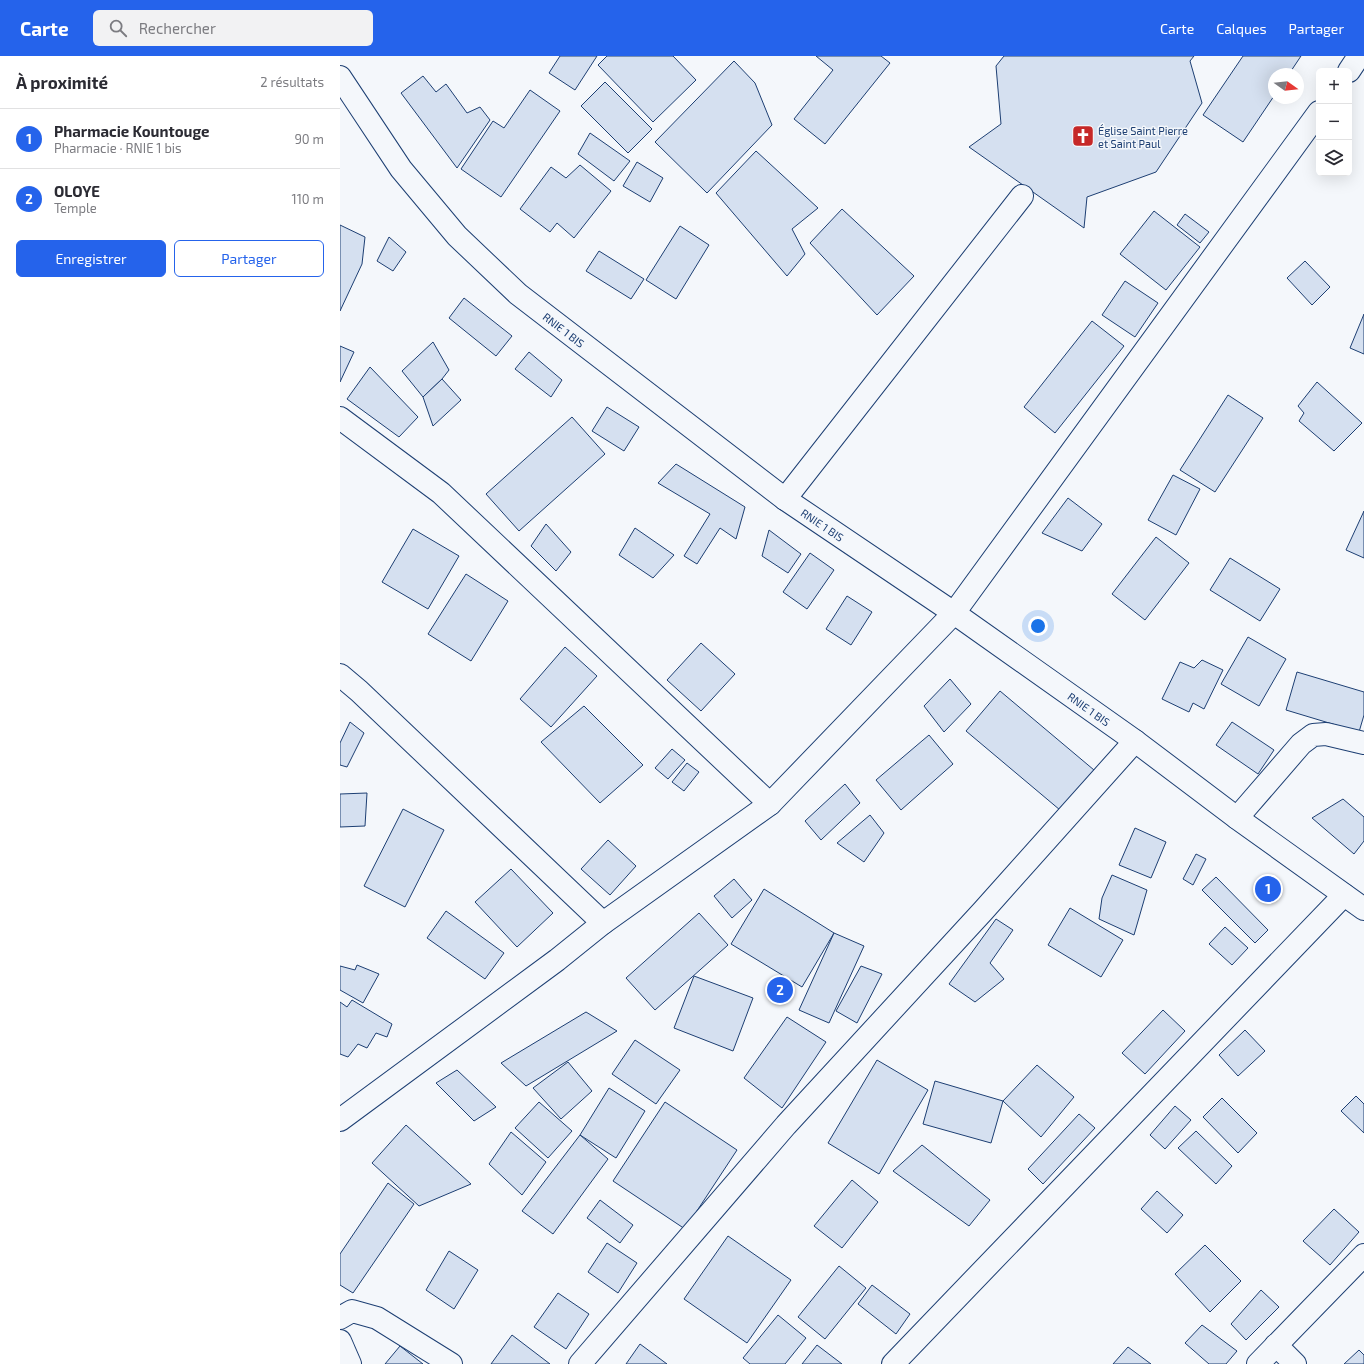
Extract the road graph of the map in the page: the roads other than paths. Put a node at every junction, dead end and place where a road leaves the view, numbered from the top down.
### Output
1 (1359, 56) edge
2 (1350, 68) edge
3 (340, 77) edge
4 (1316, 116) edge
5 (1022, 196) dead end
6 (340, 418) edge
7 (785, 498) junction
8 (954, 613) junction
9 (340, 675) edge
10 (1135, 741) junction
11 (1364, 743) edge
12 (770, 804) junction
13 (1237, 818) junction
14 (1344, 895) junction
15 (1364, 909) edge
16 (603, 923) junction
17 (340, 1120) edge
18 (1364, 1255) edge
19 (340, 1318) edge
20 (1276, 1345) junction
21 (451, 1364) edge
22 (580, 1364) edge
23 (893, 1364) edge
24 (1258, 1364) edge
25 (1295, 1364) edge

1 - 2 street
3 - 7 street, RNIE 1 BIS
4 - 8 street
5 - 7 street
6 - 12 street
7 - 8 street, RNIE 1 BIS
8 - 10 street, RNIE 1 BIS
8 - 12 street
9 - 16 street
10 - 13 street, RNIE 1 BIS
10 - 22 street
11 - 13 street
12 - 16 street
13 - 14 street, RNIE 1 BIS
14 - 15 street, RNIE 1 BIS
14 - 23 street
16 - 17 street
18 - 20 street
19 - 21 street
20 - 24 street
20 - 25 street

